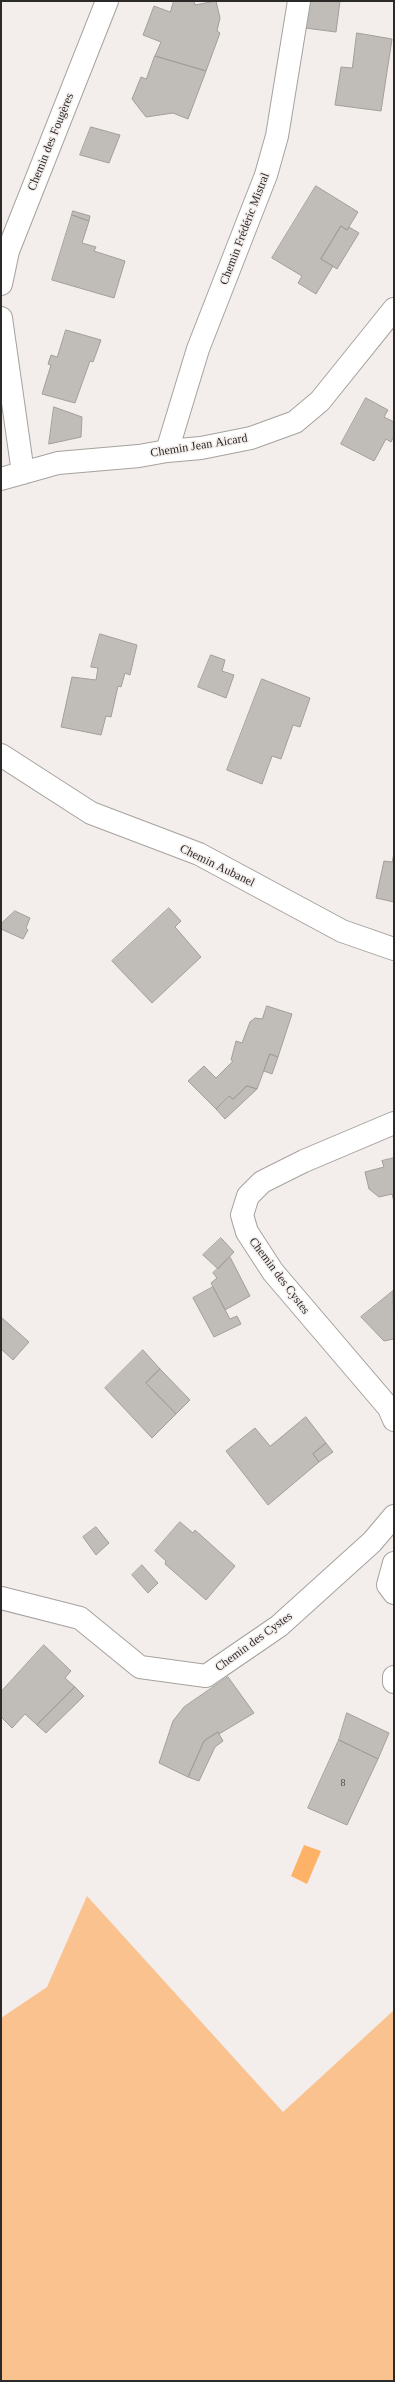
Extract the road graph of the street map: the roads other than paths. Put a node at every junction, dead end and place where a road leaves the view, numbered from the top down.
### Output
1 (107, 1) edge
2 (299, 1) edge
3 (1, 284) edge
4 (394, 309) edge
5 (1, 318) edge
6 (167, 451) junction
7 (23, 473) junction
8 (1, 479) edge
9 (1, 756) edge
10 (394, 948) edge
11 (394, 1123) edge
12 (394, 1420) edge
13 (394, 1516) edge
14 (394, 1563) edge
15 (394, 1593) edge
16 (1, 1598) edge
17 (394, 1677) edge
18 (394, 1682) edge

1 - 3 street, Chemin des Fougères
2 - 6 street, Chemin Frédéric Mistral
4 - 6 street, Chemin Jean Aicard
5 - 7 street
6 - 7 street, Chemin Jean Aicard
7 - 8 street, Chemin Jean Aicard
9 - 10 street, Chemin Aubanel
11 - 12 street, Chemin des Cystes
13 - 16 street, Chemin des Cystes
14 - 15 street
17 - 18 street

